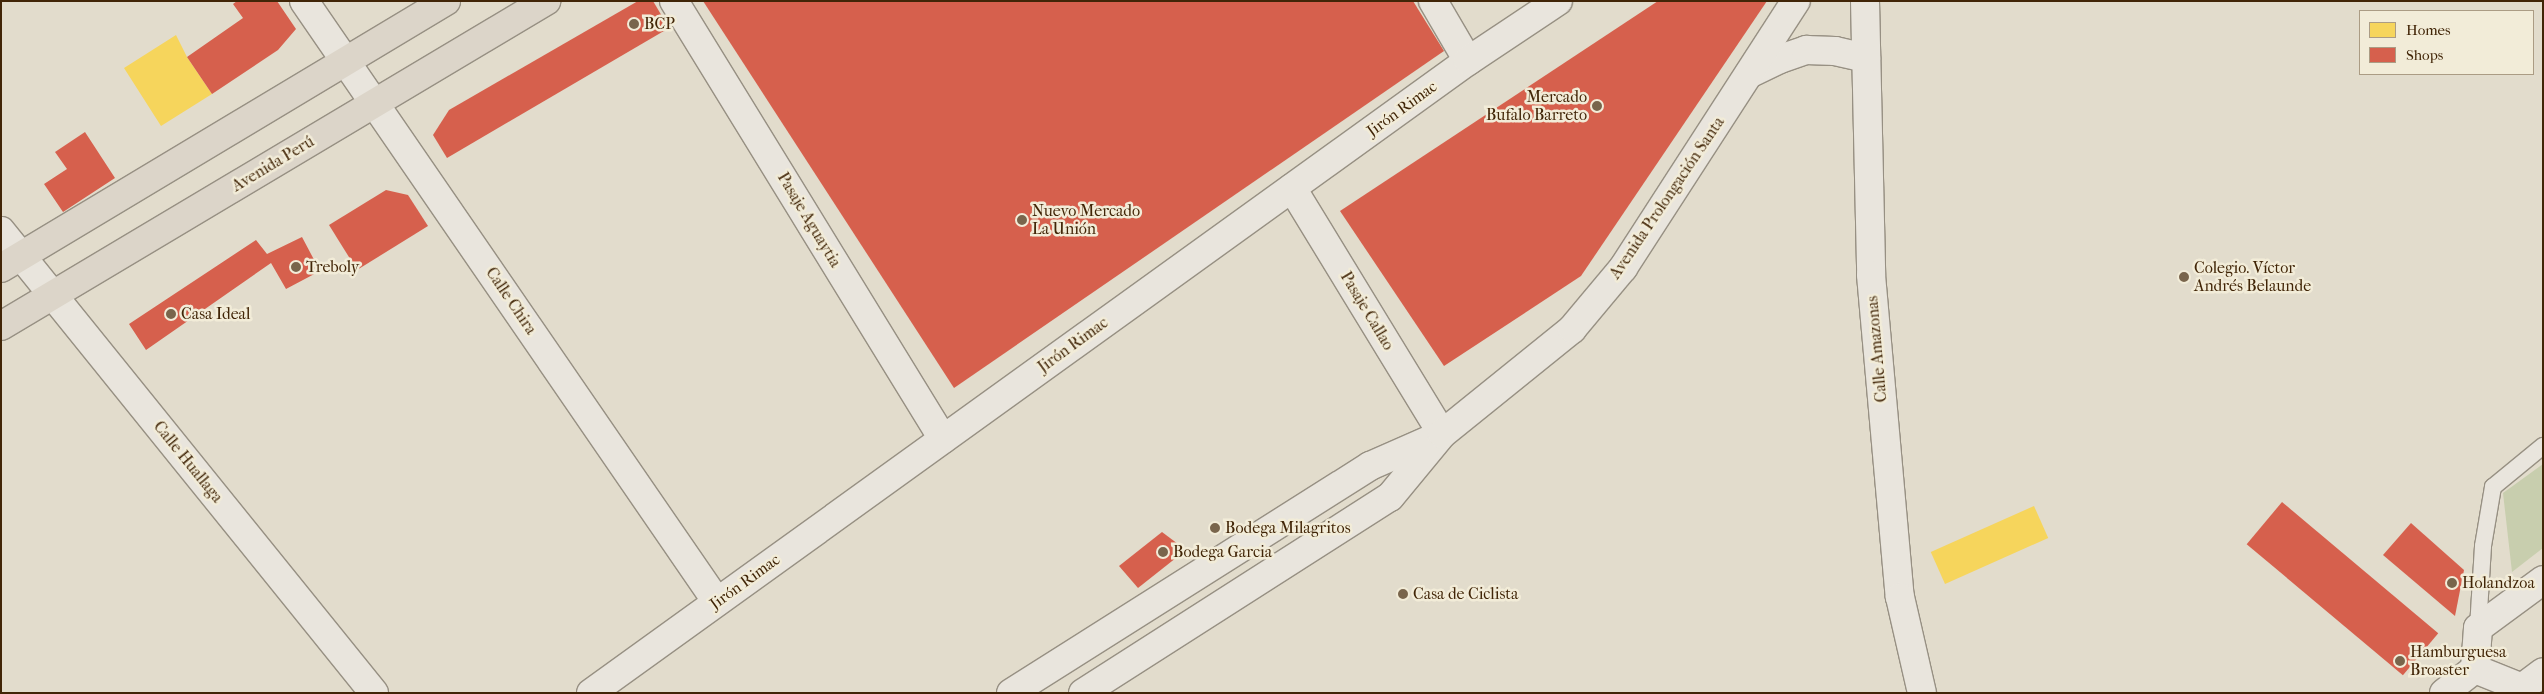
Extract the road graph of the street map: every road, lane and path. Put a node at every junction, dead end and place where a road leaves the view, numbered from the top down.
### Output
1 (304, 1) edge
2 (446, 1) edge
3 (546, 1) edge
4 (674, 1) edge
5 (1433, 1) edge
6 (1558, 1) edge
7 (1796, 1) edge
8 (1865, 1) edge
9 (1866, 58) junction
10 (1468, 61) junction
11 (345, 62) junction
12 (1749, 74) junction
13 (376, 103) junction
14 (1292, 188) junction
15 (1, 232) edge
16 (11, 262) edge
17 (53, 295) junction
18 (1, 326) edge
19 (1442, 434) junction
20 (943, 439) junction
21 (2543, 446) edge
22 (2543, 580) edge
23 (717, 602) junction
24 (2478, 628) junction
25 (2475, 668) junction
26 (2534, 684) edge
27 (374, 693) edge
28 (591, 693) edge
29 (1011, 693) edge
30 (1083, 693) edge
31 (1922, 693) edge
32 (2444, 693) edge

1 - 11 street, Calle Chira
2 - 11 main road
3 - 13 main road, Avenida Perú
4 - 20 street, Pasaje Aguaytia
5 - 10 street
6 - 10 street, Jirón Rimac
7 - 12 street, Avenida Prolongación Santa
8 - 9 street, Calle Amazonas
9 - 12 street
9 - 31 street, Calle Amazonas
10 - 14 street, Jirón Rimac
11 - 13 street, Calle Chira
11 - 16 main road
12 - 19 street, Avenida Prolongación Santa
13 - 17 main road, Avenida Perú
13 - 23 street, Calle Chira
14 - 19 street, Pasaje Callao
14 - 20 street, Jirón Rimac
15 - 16 street, Calle Huallaga
16 - 17 street, Calle Huallaga
17 - 18 main road, Avenida Perú
17 - 27 street, Calle Huallaga
19 - 29 street, Avenida Prolongación Santa
19 - 30 street, Avenida Prolongación Santa
20 - 23 street, Jirón Rimac
21 - 24 lane
22 - 24 street
23 - 28 street, Jirón Rimac
24 - 25 street
25 - 26 street
25 - 32 street

